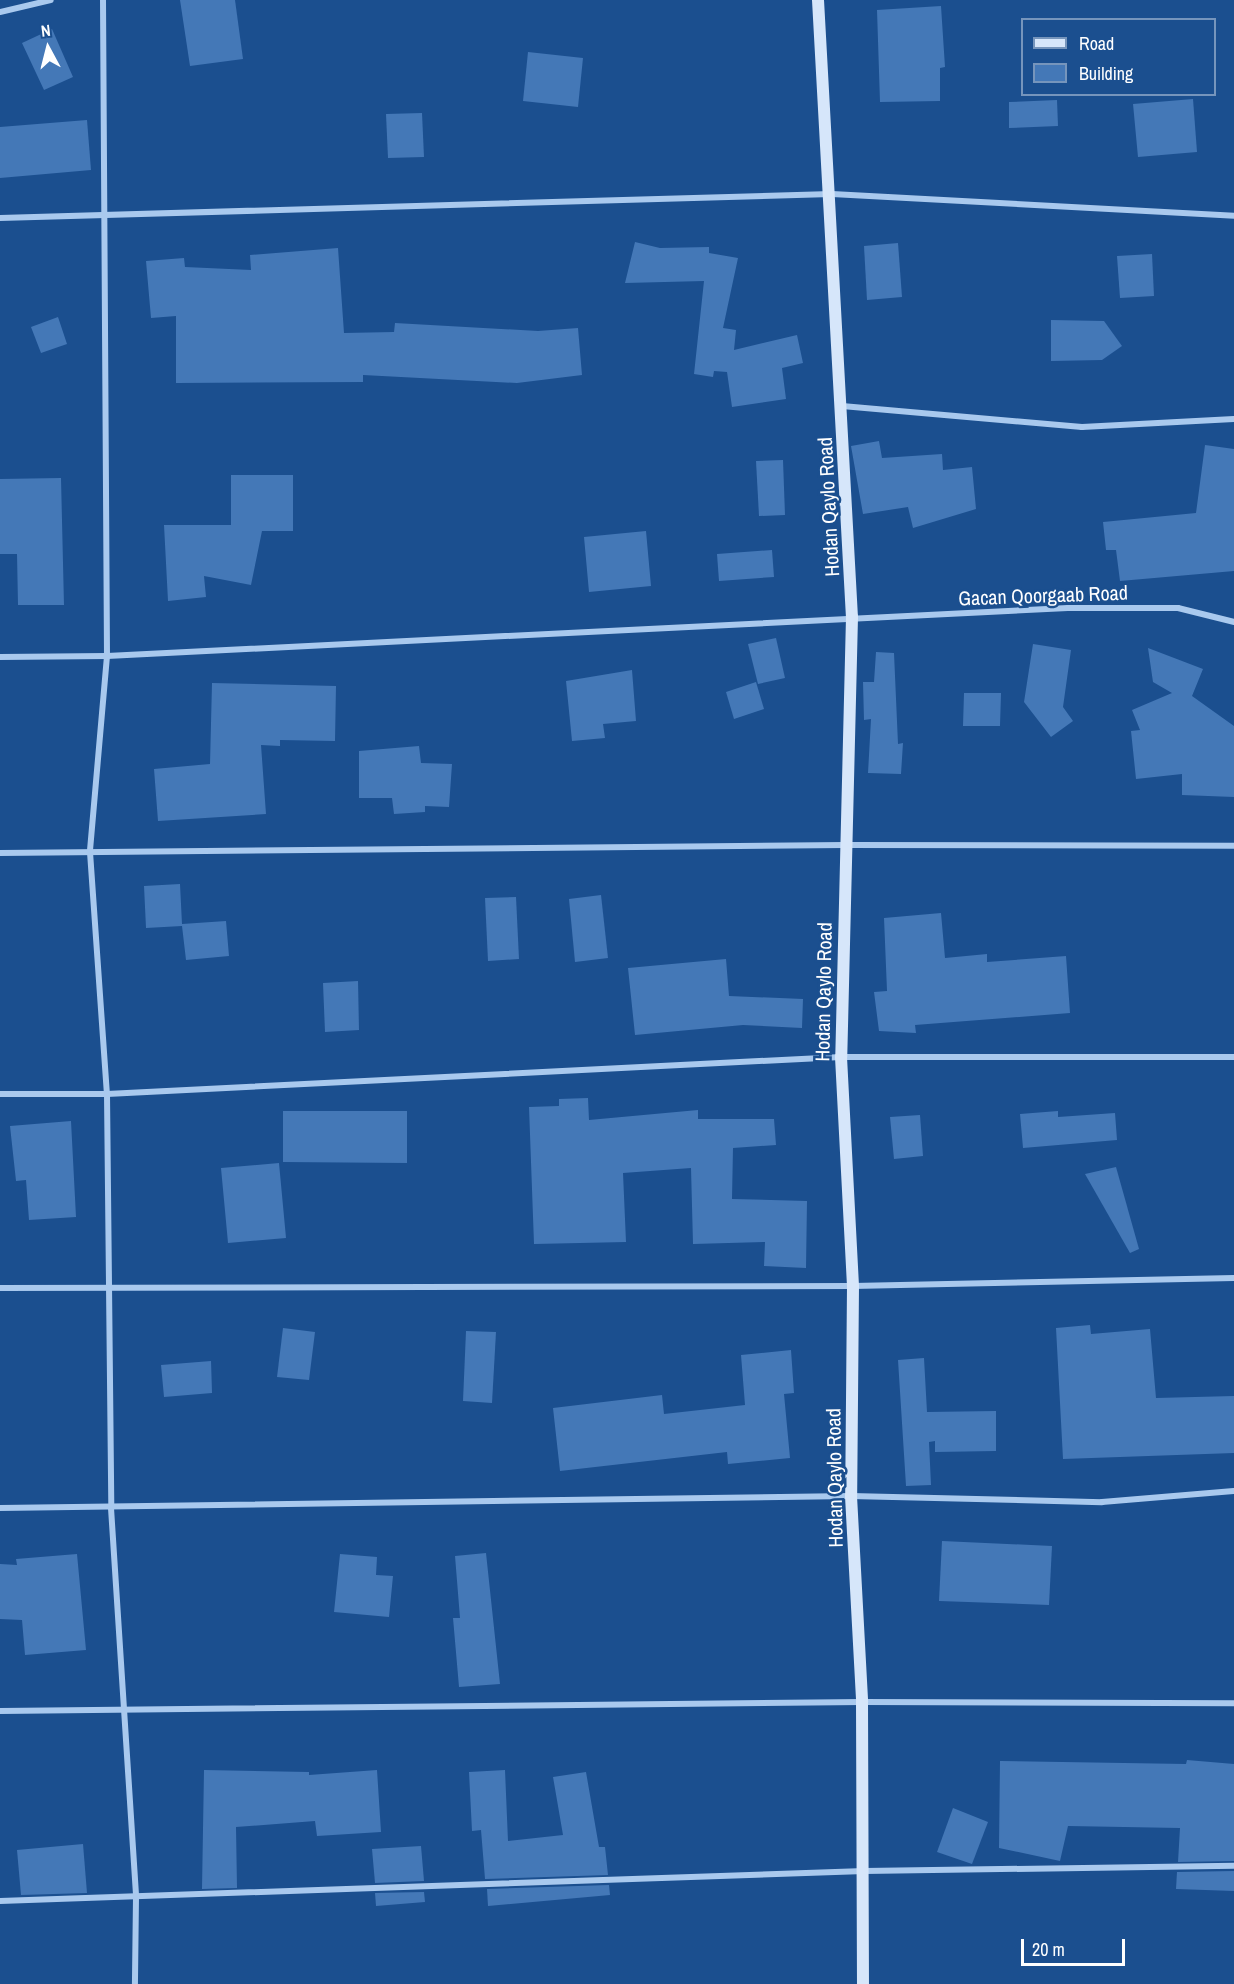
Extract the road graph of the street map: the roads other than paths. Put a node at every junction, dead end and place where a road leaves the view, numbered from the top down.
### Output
1 (51, 0) edge
2 (103, 0) edge
3 (818, 0) edge
4 (0, 12) edge
5 (832, 194) junction
6 (1234, 216) edge
7 (106, 217) junction
8 (0, 218) edge
9 (842, 406) junction
10 (1234, 419) edge
11 (852, 616) junction
12 (1234, 622) edge
13 (107, 656) junction
14 (0, 657) edge
15 (845, 845) junction
16 (1234, 846) edge
17 (90, 852) junction
18 (0, 854) edge
19 (841, 1057) junction
20 (1234, 1057) edge
21 (0, 1094) edge
22 (106, 1094) junction
23 (1234, 1278) edge
24 (110, 1286) junction
25 (853, 1286) junction
26 (0, 1288) edge
27 (1234, 1491) edge
28 (851, 1496) junction
29 (0, 1508) edge
30 (111, 1508) junction
31 (862, 1702) junction
32 (1234, 1703) edge
33 (0, 1711) edge
34 (122, 1711) junction
35 (1234, 1866) edge
36 (864, 1871) junction
37 (136, 1897) junction
38 (0, 1900) edge
39 (135, 1984) edge
40 (863, 1984) edge

1 - 4 street
2 - 7 street
3 - 5 street, Hodan Qaylo Road
5 - 6 street
5 - 7 street
5 - 9 street, Hodan Qaylo Road
7 - 8 street
7 - 13 street
9 - 10 street
9 - 11 street, Hodan Qaylo Road
11 - 12 street, Gacan Qoorgaab Road
11 - 13 street, Gacan Qoorgaab Road
11 - 15 street, Hodan Qaylo Road
13 - 14 street, Gacan Qoorgaab Road
13 - 17 street
15 - 16 street
15 - 17 street
15 - 19 street, Hodan Qaylo Road
17 - 18 street
17 - 22 street
19 - 20 street
19 - 22 street
19 - 25 street, Hodan Qaylo Road
21 - 22 street
22 - 24 street
23 - 25 street
24 - 25 street
24 - 26 street
24 - 30 street
25 - 28 street, Hodan Qaylo Road
27 - 28 street
28 - 30 street
28 - 31 street, Hodan Qaylo Road
29 - 30 street
30 - 34 street
31 - 32 street
31 - 34 street
31 - 36 street, Hodan Qaylo Road
33 - 34 street
34 - 37 street
35 - 36 street
36 - 37 street
36 - 40 street, Hodan Qaylo Road
37 - 38 street
37 - 39 street

